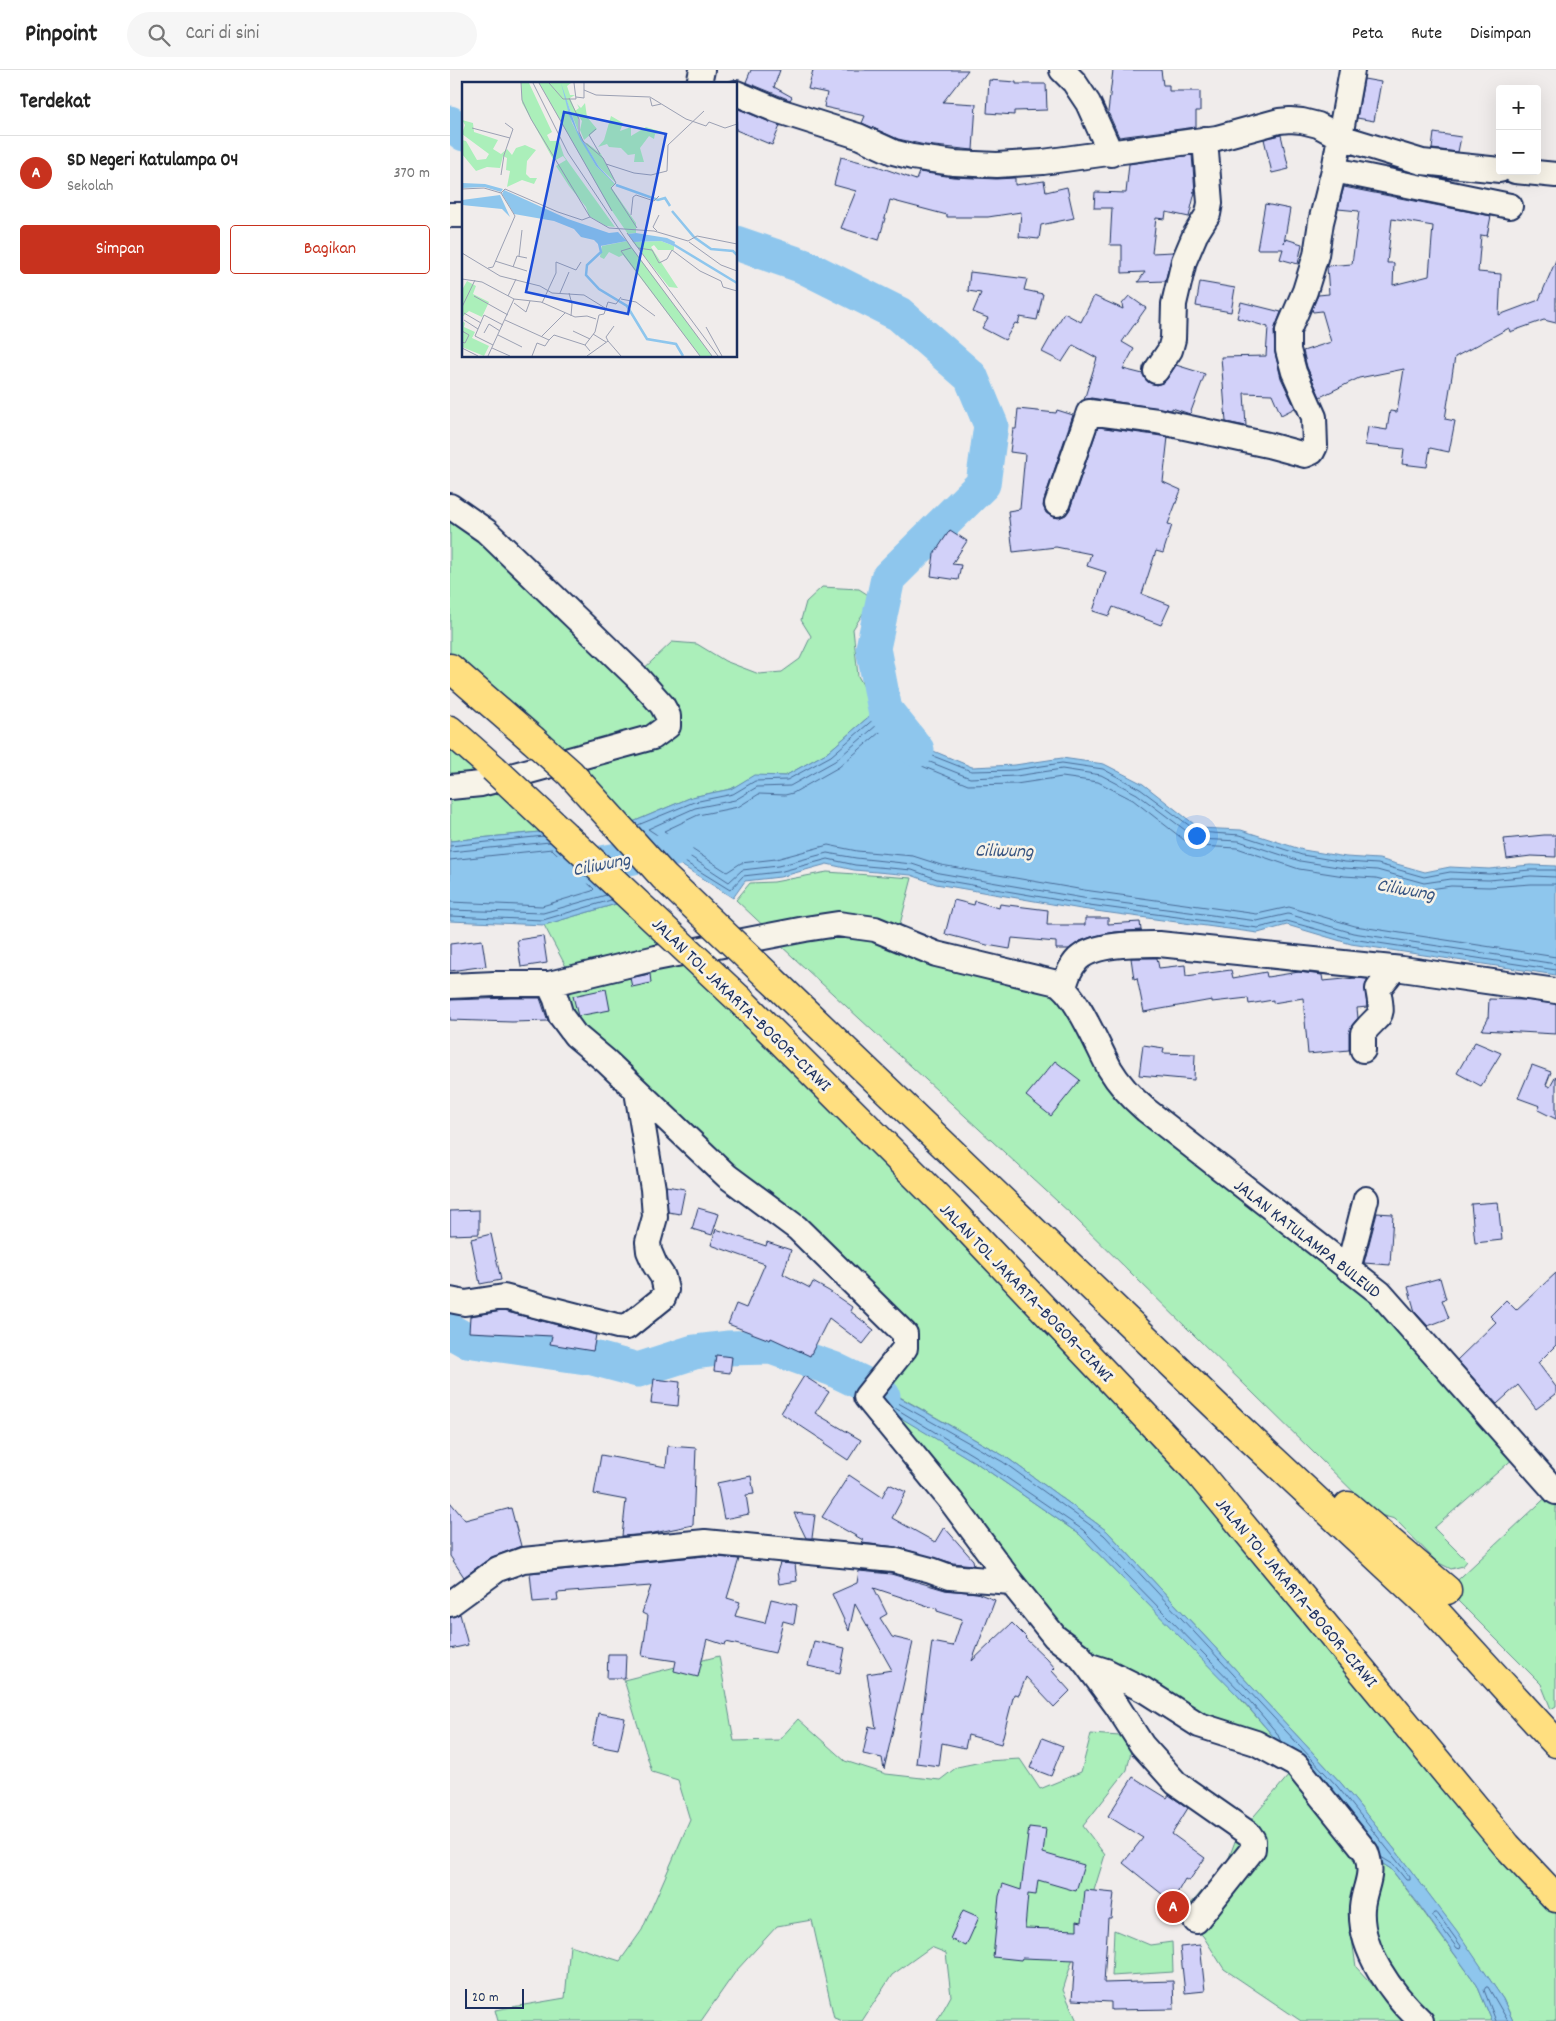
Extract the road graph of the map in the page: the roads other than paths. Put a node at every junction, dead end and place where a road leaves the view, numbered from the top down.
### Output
1 (1062, 70) edge
2 (1352, 70) edge
3 (738, 95) edge
4 (1340, 137) junction
5 (1205, 140) junction
6 (1111, 154) junction
7 (1334, 170) junction
8 (1496, 170) edge
9 (1541, 174) edge
10 (1556, 175) edge
11 (1510, 206) dead end
12 (1156, 371) dead end
13 (1057, 504) dead end
14 (450, 506) edge
15 (450, 668) edge
16 (450, 730) edge
17 (450, 787) edge
18 (1394, 969) junction
19 (549, 984) junction
20 (450, 986) edge
21 (1064, 987) junction
22 (1556, 991) edge
23 (1363, 1050) dead end
24 (638, 1092) junction
25 (1366, 1199) dead end
26 (1348, 1269) junction
27 (450, 1300) edge
28 (1239, 1428) junction
29 (1556, 1492) edge
30 (1010, 1582) junction
31 (1447, 1590) dead end
32 (450, 1604) edge
33 (1087, 1665) junction
34 (1556, 1743) edge
35 (1556, 1898) edge
36 (1196, 1921) dead end
37 (1421, 2021) edge

1 - 6 street
2 - 4 street
3 - 6 street
4 - 5 street
4 - 7 street
4 - 8 street
5 - 6 street
5 - 12 street
7 - 11 street
7 - 13 street
9 - 10 street
14 - 17 street
15 - 28 highway, JALAN TOL JAKARTA–BOGOR–CIAWI, bridge
16 - 35 highway, JALAN TOL JAKARTA–BOGOR–CIAWI, bridge
18 - 21 street
18 - 22 street
18 - 23 street
19 - 20 street
19 - 21 street
19 - 24 street
21 - 26 street, JALAN KATULAMPA BULEUD
24 - 27 street
24 - 30 street
25 - 26 street
26 - 29 street, JALAN KATULAMPA BULEUD
28 - 31 highway
28 - 34 highway, JALAN TOL JAKARTA–BOGOR–CIAWI
30 - 32 street
30 - 33 street
33 - 36 street
33 - 37 street

